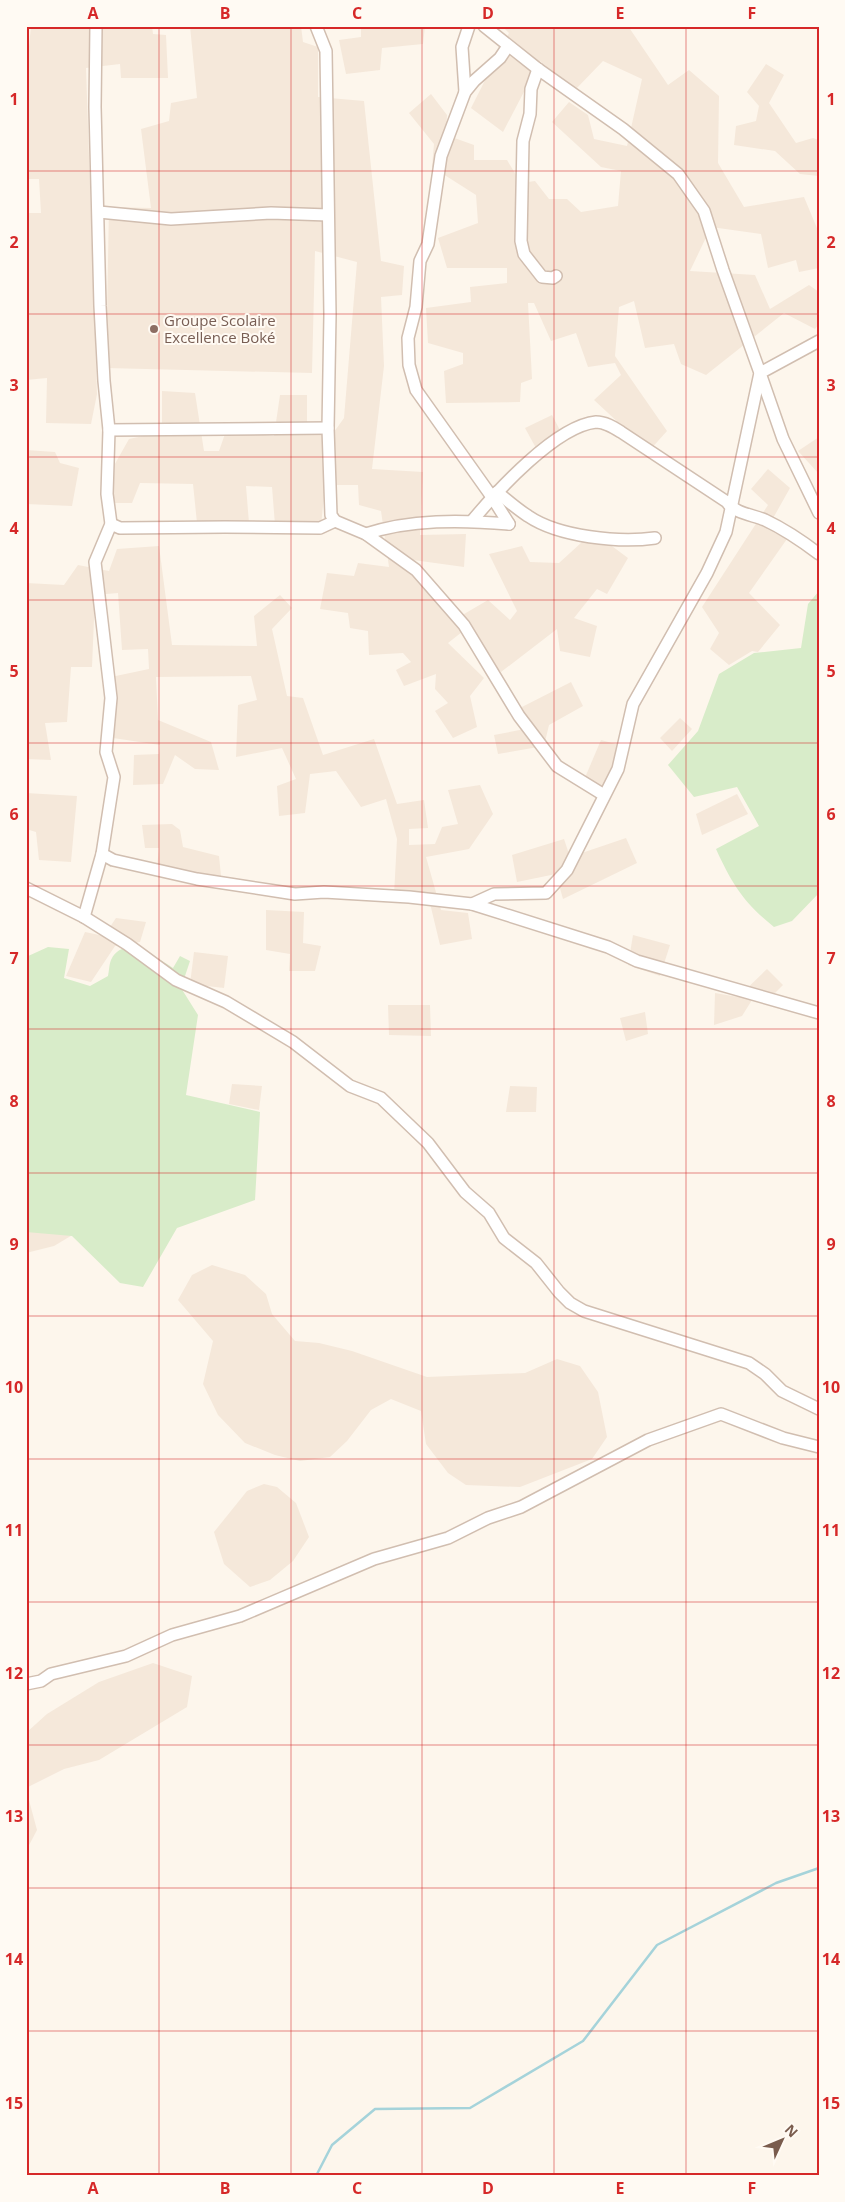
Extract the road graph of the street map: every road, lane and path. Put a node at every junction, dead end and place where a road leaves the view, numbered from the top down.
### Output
1 (96, 26) edge
2 (316, 26) edge
3 (469, 26) edge
4 (484, 26) edge
5 (508, 46) junction
6 (538, 69) junction
7 (465, 92) junction
8 (99, 212) junction
9 (328, 215) junction
10 (556, 276) dead end
11 (819, 341) edge
12 (760, 373) junction
13 (328, 428) junction
14 (109, 430) junction
15 (495, 495) junction
16 (731, 508) junction
17 (819, 513) edge
18 (335, 521) junction
19 (472, 521) junction
20 (110, 524) junction
21 (366, 534) junction
22 (655, 538) dead end
23 (819, 554) edge
24 (604, 795) junction
25 (102, 854) junction
26 (26, 888) edge
27 (472, 904) junction
28 (84, 917) junction
29 (819, 1013) edge
30 (819, 1410) edge
31 (819, 1447) edge
32 (26, 1684) edge

1 - 8 street
2 - 9 street
3 - 7 street
4 - 5 street
5 - 6 street
5 - 7 street
6 - 10 street
6 - 12 street
7 - 15 street
8 - 9 street
8 - 14 street
9 - 13 street
11 - 12 street
12 - 16 street
12 - 17 street
13 - 14 street
13 - 18 street
14 - 20 street
15 - 16 street
15 - 19 street
15 - 19 street
15 - 22 street
16 - 23 street
16 - 24 street
18 - 20 street
18 - 21 street
19 - 21 street
20 - 25 street
21 - 24 street
24 - 27 street
25 - 27 street
25 - 28 street
26 - 28 street
27 - 29 street
28 - 30 street
31 - 32 street

